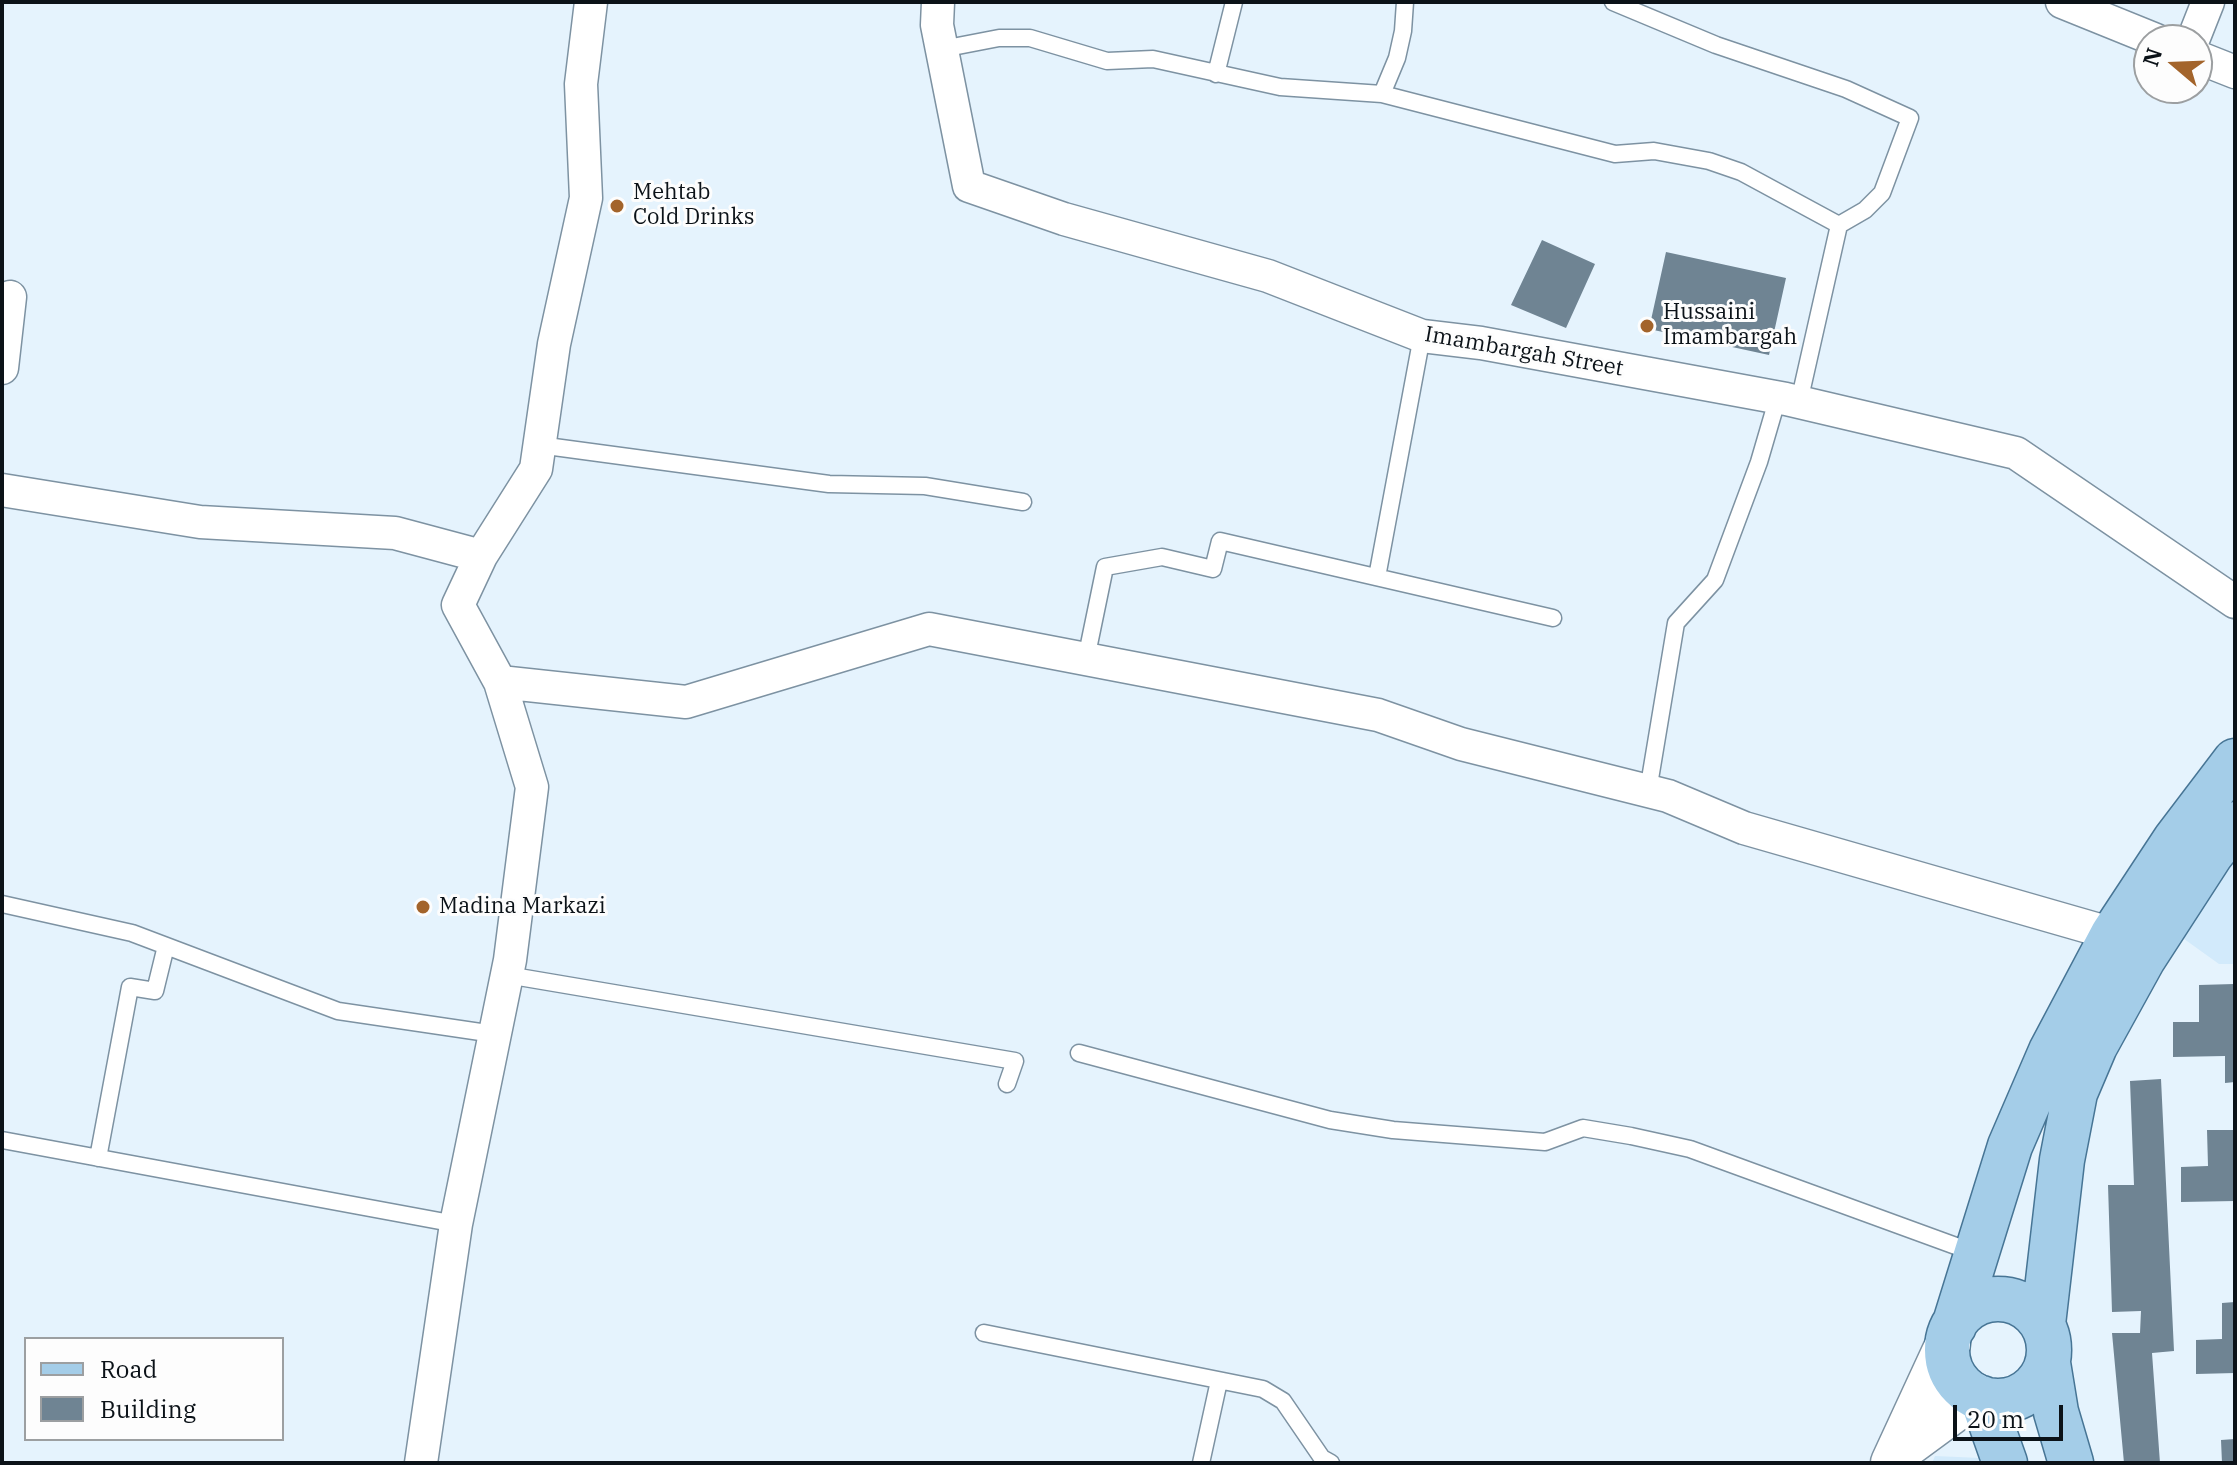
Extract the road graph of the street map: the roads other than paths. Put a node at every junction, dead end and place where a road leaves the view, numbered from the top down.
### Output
1 (591, 2) edge
2 (938, 2) edge
3 (1234, 2) edge
4 (1405, 2) edge
5 (1613, 2) edge
6 (2062, 2) edge
7 (2208, 2) edge
8 (2199, 24) edge
9 (2133, 31) edge
10 (942, 49) junction
11 (2213, 63) edge
12 (2235, 72) edge
13 (1216, 74) junction
14 (1382, 94) junction
15 (1839, 225) junction
16 (10, 297) dead end
17 (1422, 336) junction
18 (2, 368) edge
19 (1788, 399) junction
20 (539, 445) junction
21 (2, 490) edge
22 (1023, 502) dead end
23 (481, 556) junction
24 (1377, 577) junction
25 (2235, 602) edge
26 (1553, 618) dead end
27 (1086, 659) junction
28 (500, 682) junction
29 (2235, 761) edge
30 (1648, 791) junction
31 (2235, 824) edge
32 (2, 904) edge
33 (2113, 934) junction
34 (166, 946) junction
35 (507, 975) junction
36 (494, 1034) junction
37 (1079, 1053) dead end
38 (1007, 1084) dead end
39 (2, 1140) edge
40 (98, 1158) junction
41 (456, 1224) junction
42 (1976, 1254) junction
43 (984, 1333) dead end
44 (1951, 1335) junction
45 (2045, 1344) junction
46 (1219, 1381) junction
47 (1978, 1396) junction
48 (1895, 1458) edge
49 (421, 1463) edge
50 (1201, 1463) edge
51 (1331, 1463) edge
52 (2005, 1463) edge
53 (2071, 1463) edge

1 - 20 street
2 - 10 street, Imambargah Street
3 - 13 lane
4 - 14 lane
5 - 15 lane
6 - 9 street
7 - 8 street
10 - 13 lane
10 - 17 street, Imambargah Street
11 - 12 street
13 - 14 lane
14 - 15 lane
15 - 19 lane
16 - 18 street
17 - 19 street, Imambargah Street
17 - 24 lane
19 - 25 street, Imambargah Street
19 - 30 lane
20 - 22 lane
20 - 23 street
21 - 23 street
23 - 28 street
24 - 26 lane
24 - 27 lane
27 - 28 street
27 - 30 street
28 - 35 street
29 - 33 main road
30 - 33 street
31 - 45 main road
32 - 34 lane
33 - 42 main road
34 - 36 lane
34 - 40 lane
35 - 36 street
35 - 38 lane
36 - 41 street
37 - 42 lane
39 - 40 lane
40 - 41 lane
41 - 49 street
42 - 44 main road
43 - 46 lane
44 - 45 main road
44 - 47 main road
44 - 48 street
45 - 47 main road
45 - 53 main road
46 - 50 lane
46 - 51 lane
47 - 48 street
47 - 52 main road

